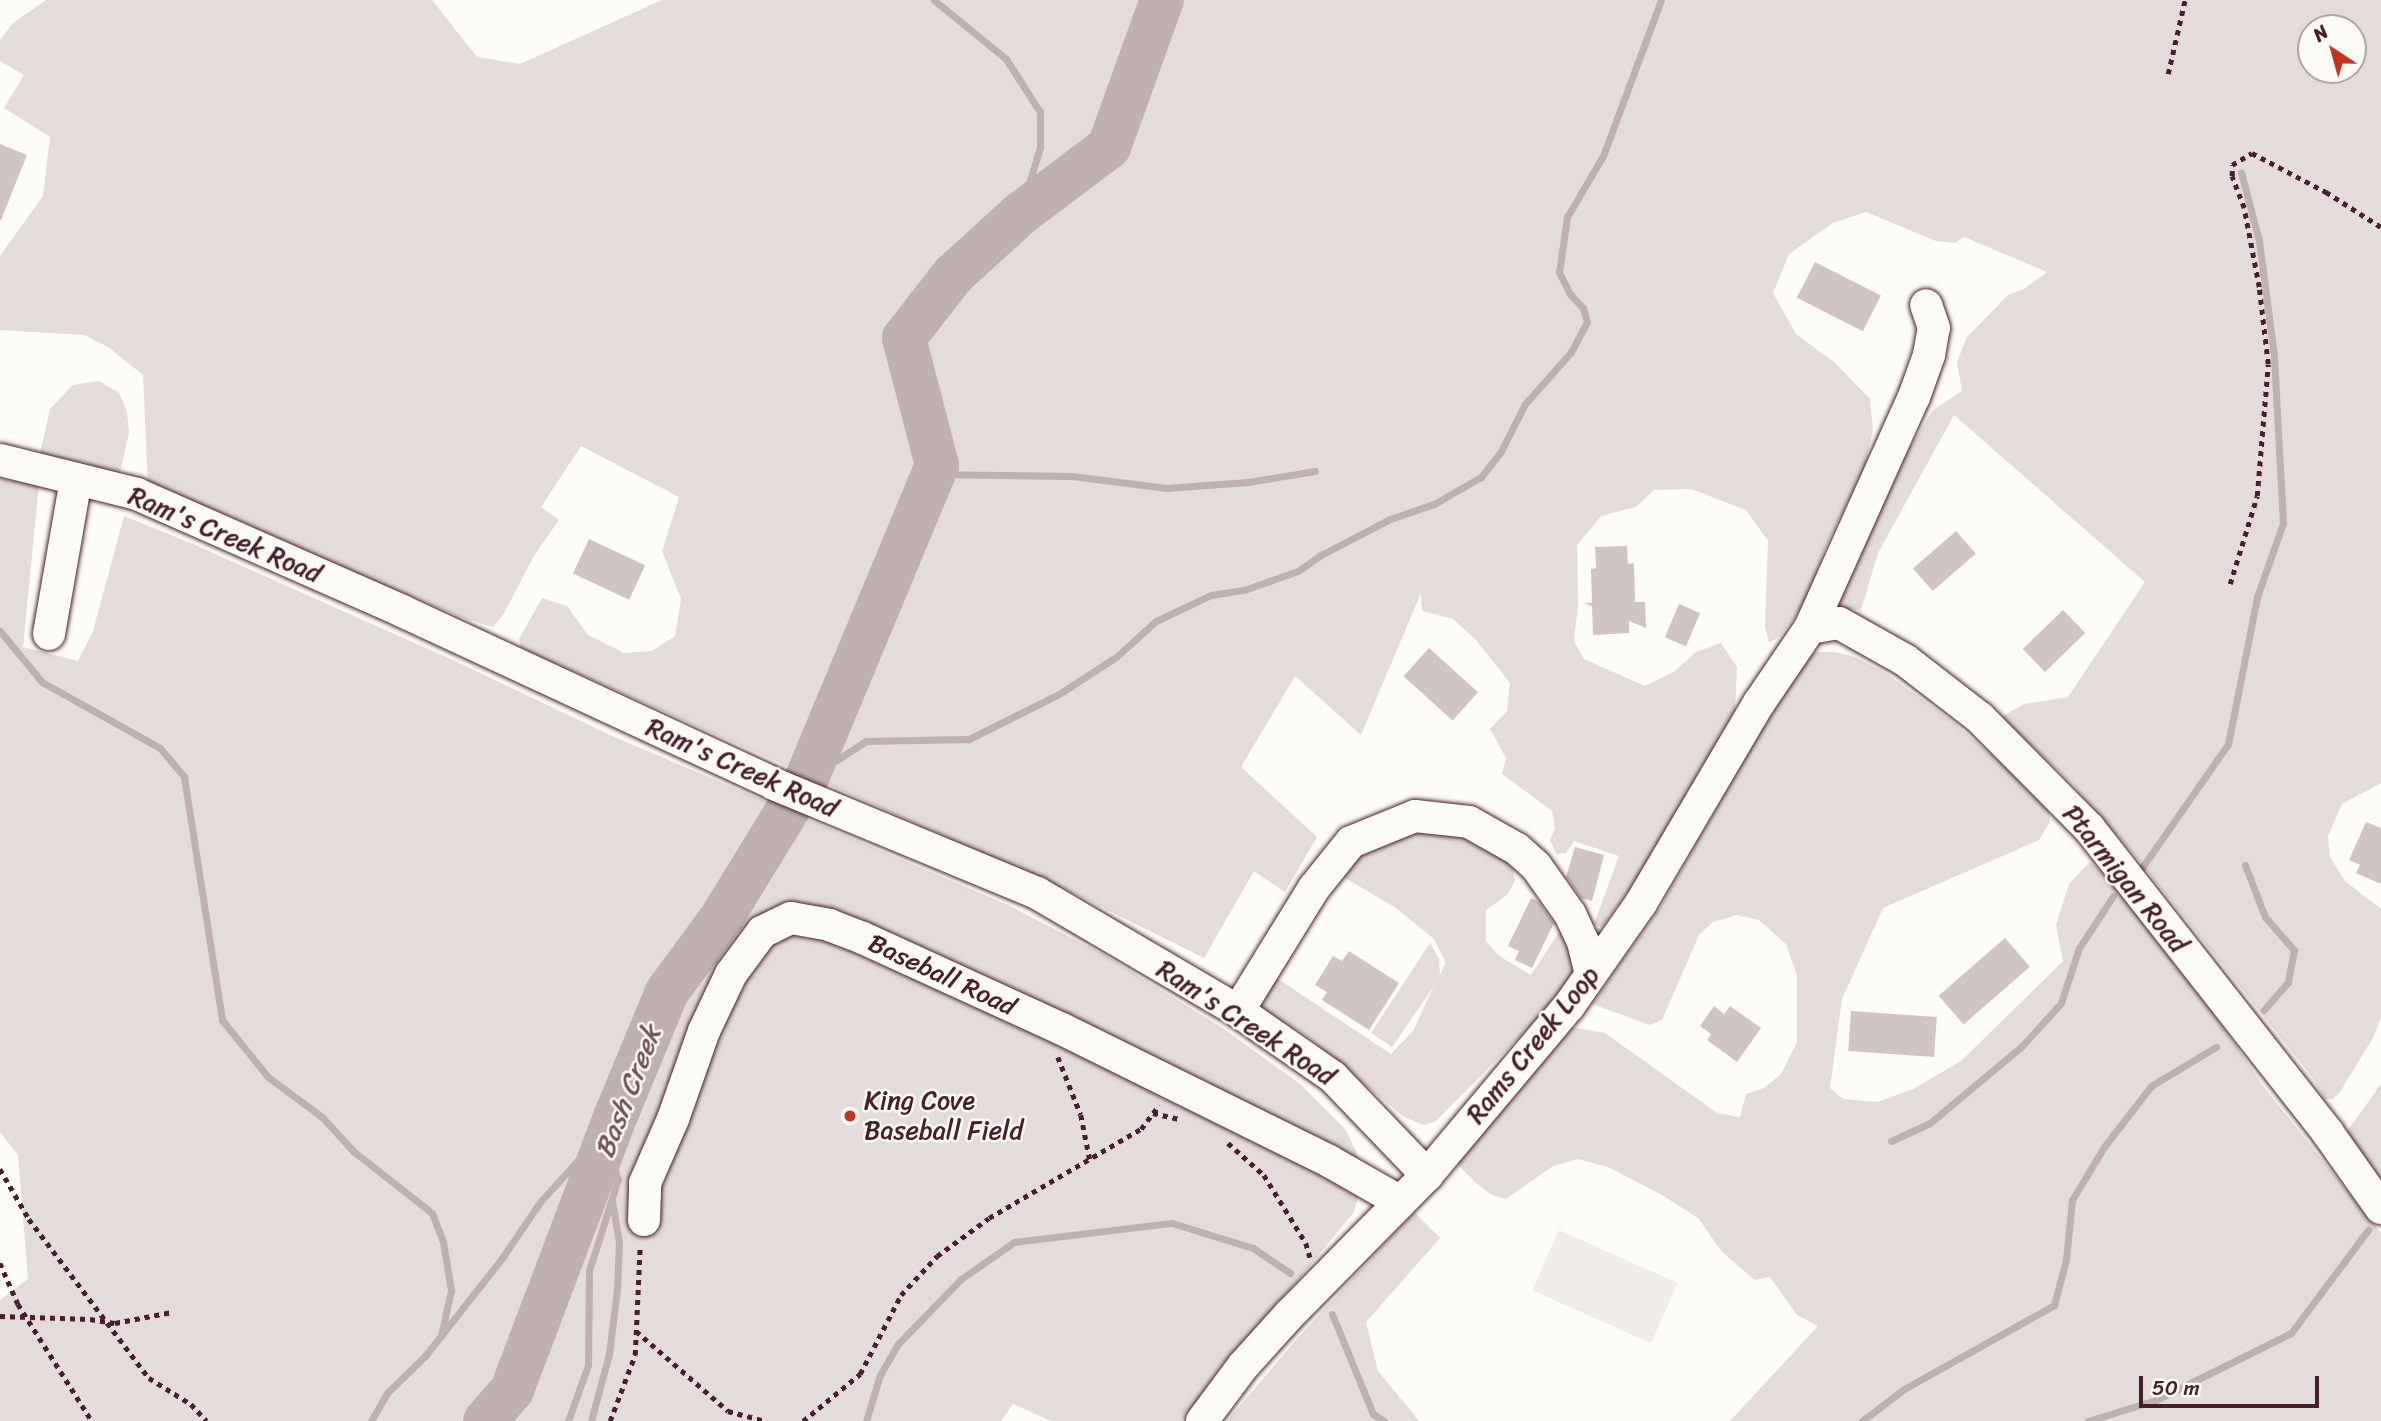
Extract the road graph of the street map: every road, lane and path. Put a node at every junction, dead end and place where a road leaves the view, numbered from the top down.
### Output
1 (2185, 0) edge
2 (2168, 74) dead end
3 (2381, 227) edge
4 (1926, 305) dead end
5 (0, 460) edge
6 (76, 479) junction
7 (2230, 584) dead end
8 (1810, 628) junction
9 (49, 634) dead end
10 (1591, 974) junction
11 (1238, 1011) junction
12 (1045, 1022) junction
13 (1174, 1085) junction
14 (1153, 1113) junction
15 (1191, 1125) dead end
16 (1226, 1142) dead end
17 (1090, 1160) junction
18 (0, 1169) edge
19 (1427, 1175) junction
20 (1399, 1201) junction
21 (2381, 1208) edge
22 (644, 1220) joint
23 (0, 1263) edge
24 (1318, 1284) junction
25 (172, 1312) dead end
26 (0, 1316) edge
27 (26, 1316) junction
28 (108, 1323) junction
29 (636, 1331) junction
30 (92, 1421) edge
31 (207, 1421) edge
32 (610, 1421) edge
33 (765, 1421) edge
34 (803, 1421) edge
35 (1202, 1421) edge

1 - 2 path
3 - 7 path
4 - 8 street, Rams Creek Loop
5 - 6 street, Ram's Creek Road
6 - 9 street
6 - 11 street, Ram's Creek Road
8 - 10 street, Rams Creek Loop
8 - 21 street, Ptarmigan Road
10 - 11 street
10 - 19 street, Rams Creek Loop
11 - 19 street, Ram's Creek Road
12 - 13 street, Baseball Road
12 - 17 path
12 - 22 street, Baseball Road
13 - 14 path
13 - 20 street, Baseball Road
14 - 15 path
14 - 17 path
16 - 24 path
17 - 34 path
18 - 28 path
19 - 20 street, Rams Creek Loop
20 - 24 street, Rams Creek Loop
22 - 29 path
23 - 27 path
24 - 35 street, Rams Creek Loop
25 - 28 path
26 - 27 path
27 - 28 path
27 - 30 path
28 - 31 path
29 - 32 path
29 - 33 path

